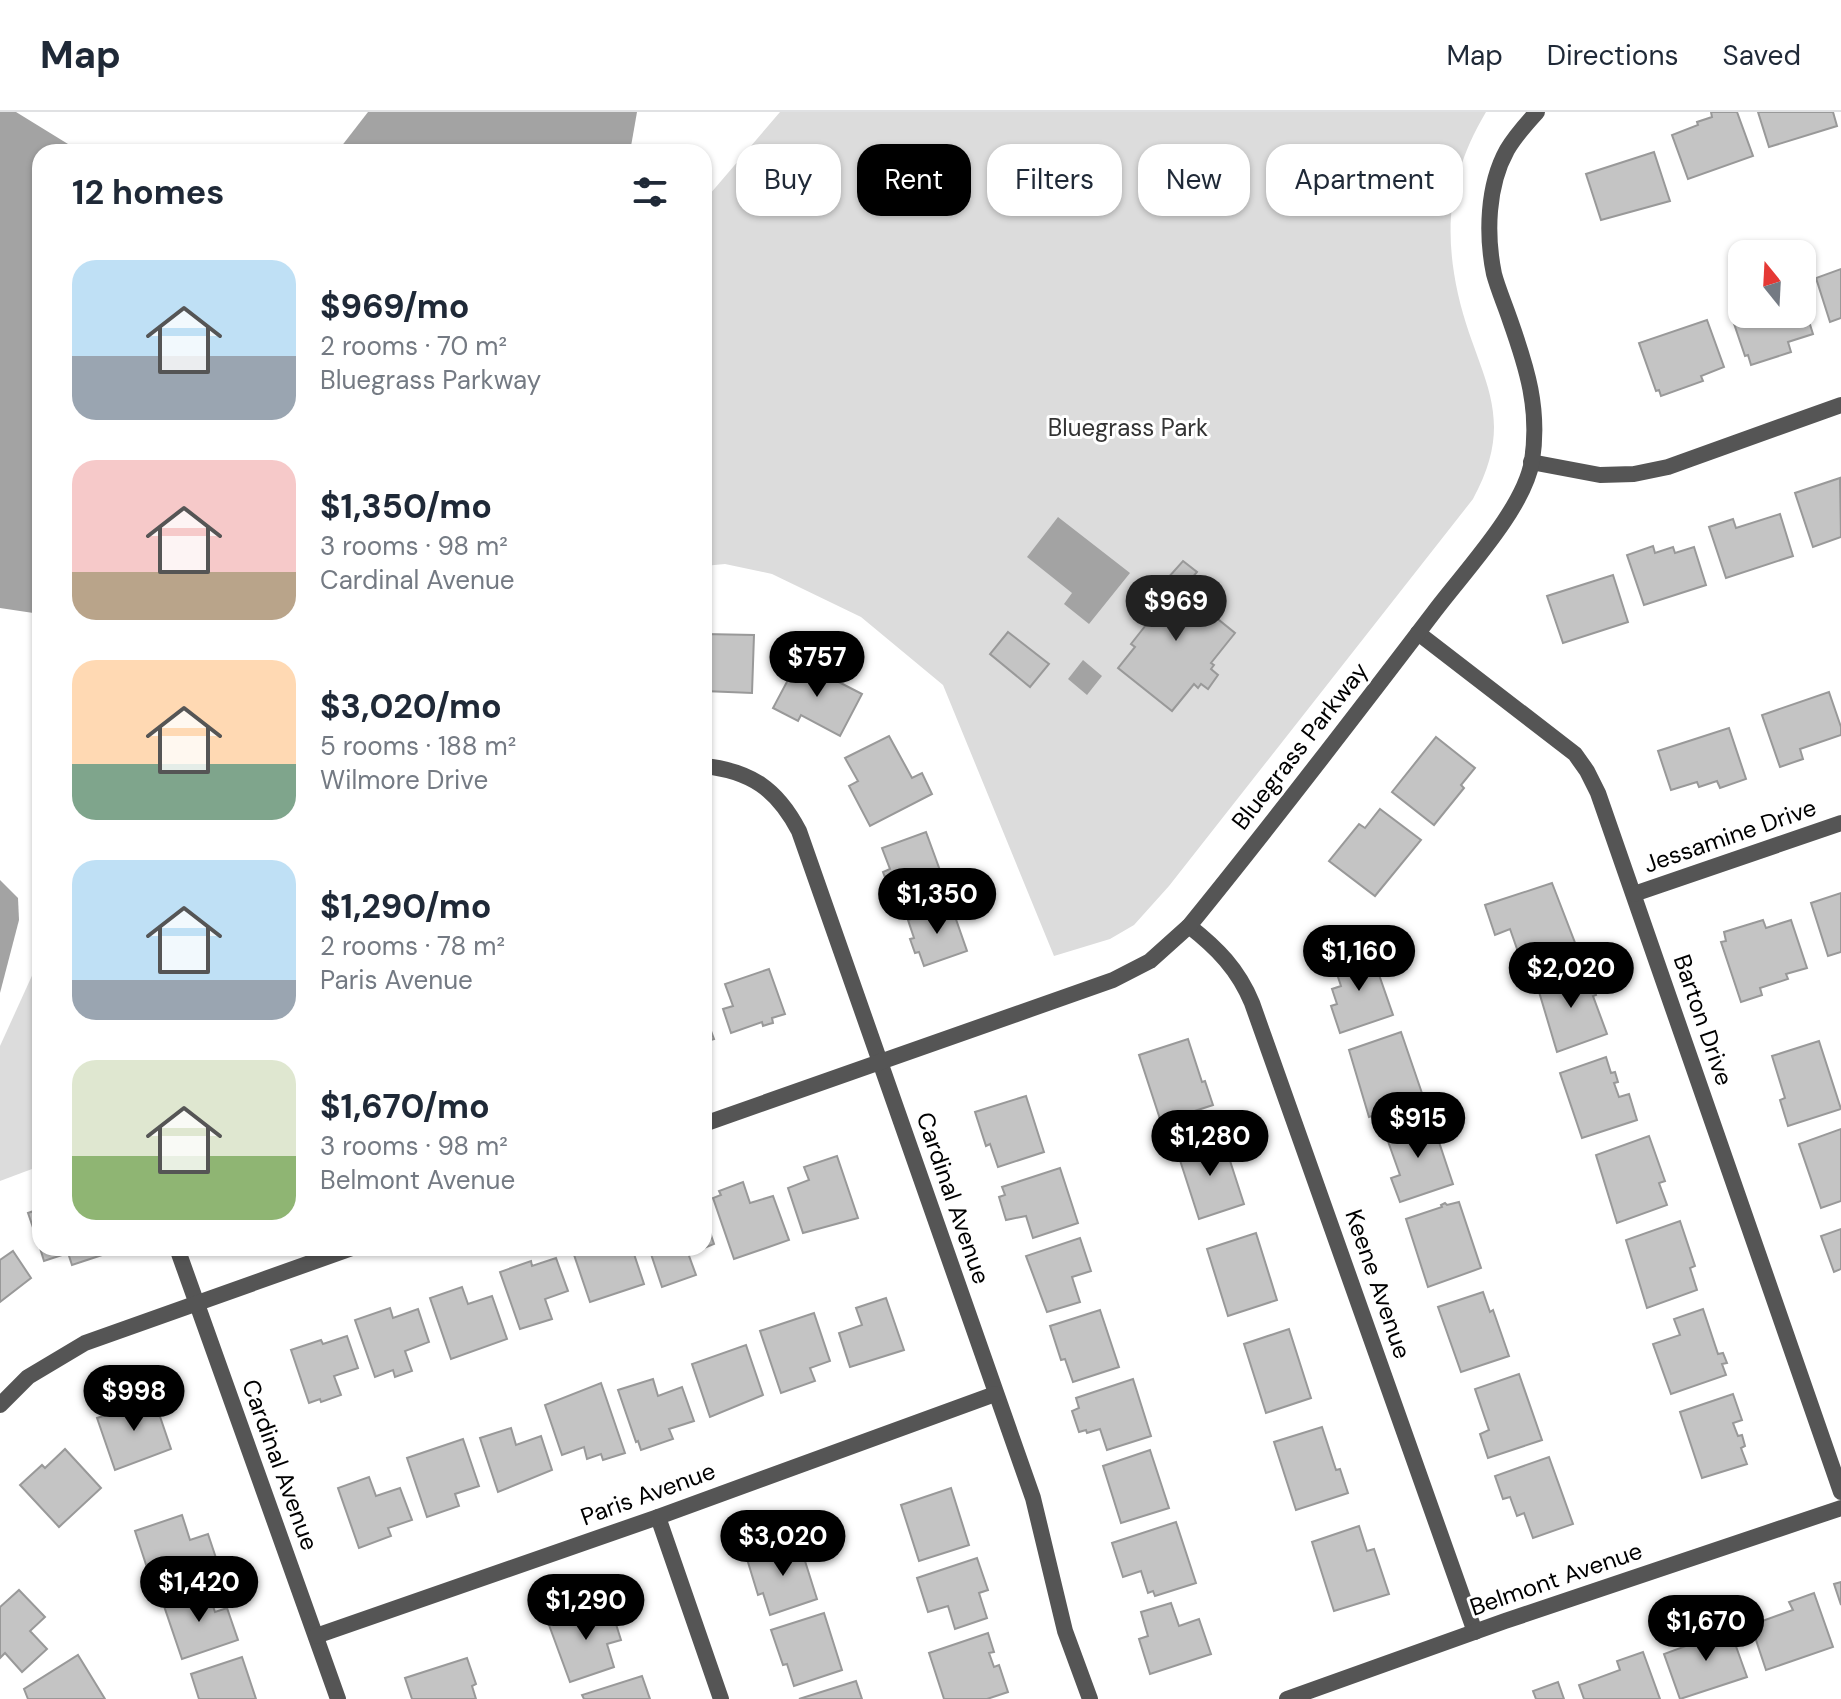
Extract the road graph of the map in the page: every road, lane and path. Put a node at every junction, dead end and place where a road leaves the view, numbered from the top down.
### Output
1 (1537, 112) edge
2 (1841, 405) edge
3 (1531, 462) junction
4 (1418, 633) junction
5 (712, 767) edge
6 (1841, 823) edge
7 (1634, 894) junction
8 (1189, 926) junction
9 (880, 1061) junction
10 (712, 1121) edge
11 (180, 1256) edge
12 (329, 1256) edge
13 (196, 1302) junction
14 (995, 1394) junction
15 (0, 1405) edge
16 (1841, 1492) edge
17 (1841, 1508) edge
18 (658, 1517) junction
19 (1475, 1632) junction
20 (316, 1636) junction
21 (338, 1699) edge
22 (721, 1699) edge
23 (1090, 1699) edge
24 (1287, 1699) edge

1 - 3 street, Bluegrass Parkway
2 - 3 street
3 - 4 street, Bluegrass Parkway
4 - 7 street, Barton Drive
4 - 8 street, Bluegrass Parkway
5 - 9 street, Cardinal Avenue
6 - 7 street, Jessamine Drive
7 - 16 street, Barton Drive
8 - 9 street, Bluegrass Parkway
8 - 19 street, Keene Avenue
9 - 10 street, Bluegrass Parkway
9 - 14 street, Cardinal Avenue
11 - 13 street, Cardinal Avenue
12 - 13 street
13 - 15 street
13 - 20 street, Cardinal Avenue
14 - 18 street, Paris Avenue
14 - 23 street, Cardinal Avenue
17 - 19 street, Belmont Avenue
18 - 20 street, Paris Avenue
18 - 22 street
19 - 24 street, Belmont Avenue
20 - 21 street, Cardinal Avenue

